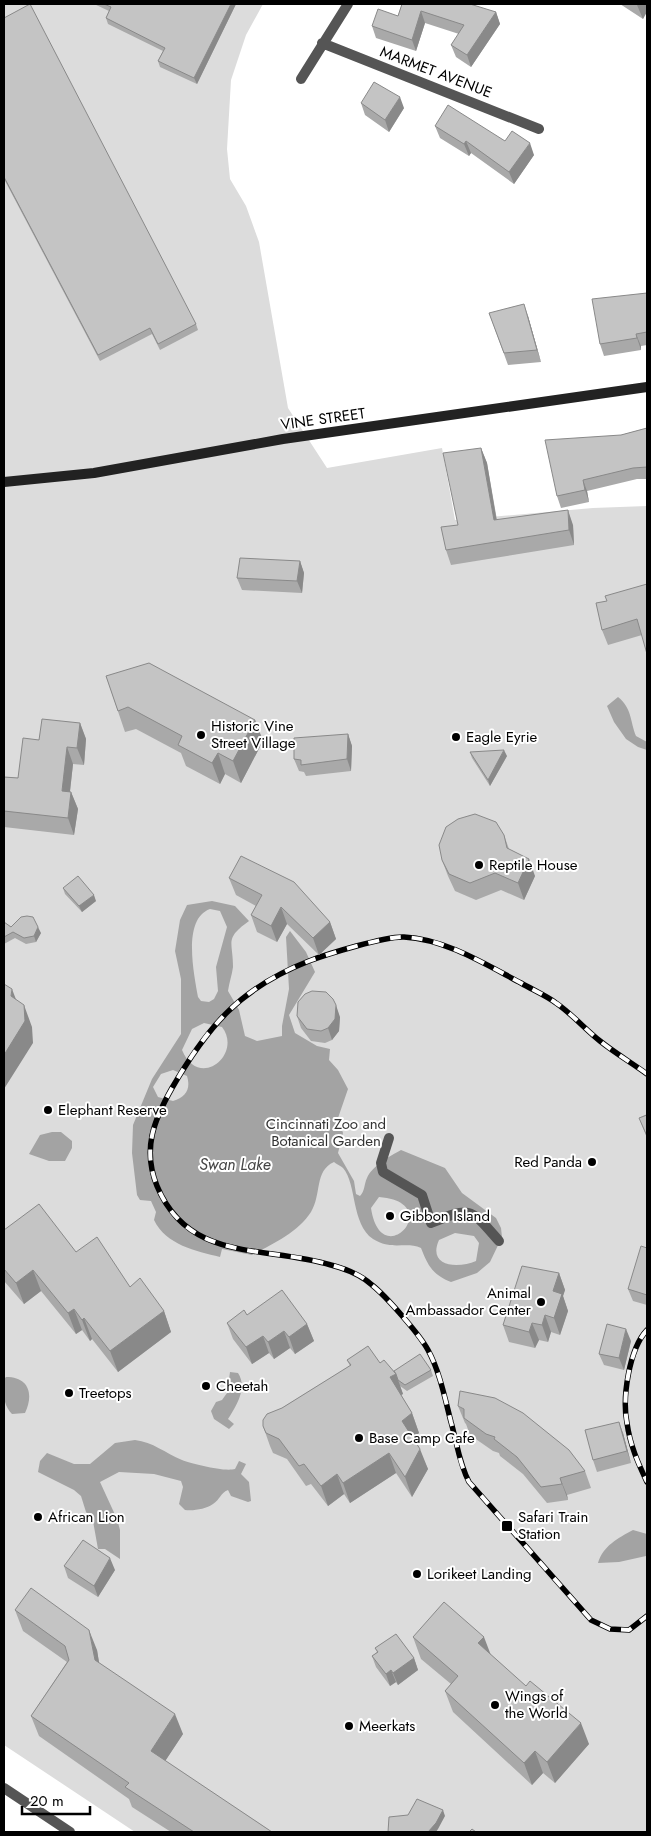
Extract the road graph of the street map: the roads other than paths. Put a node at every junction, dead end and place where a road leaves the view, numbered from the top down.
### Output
1 (348, 4) edge
2 (322, 44) junction
3 (301, 78) dead end
4 (539, 129) dead end
5 (647, 387) edge
6 (4, 482) edge
7 (389, 1138) dead end
8 (499, 1241) dead end
9 (4, 1788) edge
10 (70, 1832) edge

1 - 2 street
2 - 3 street
2 - 4 street, MARMET AVENUE
5 - 6 main road, VINE STREET
7 - 8 street
9 - 10 street

